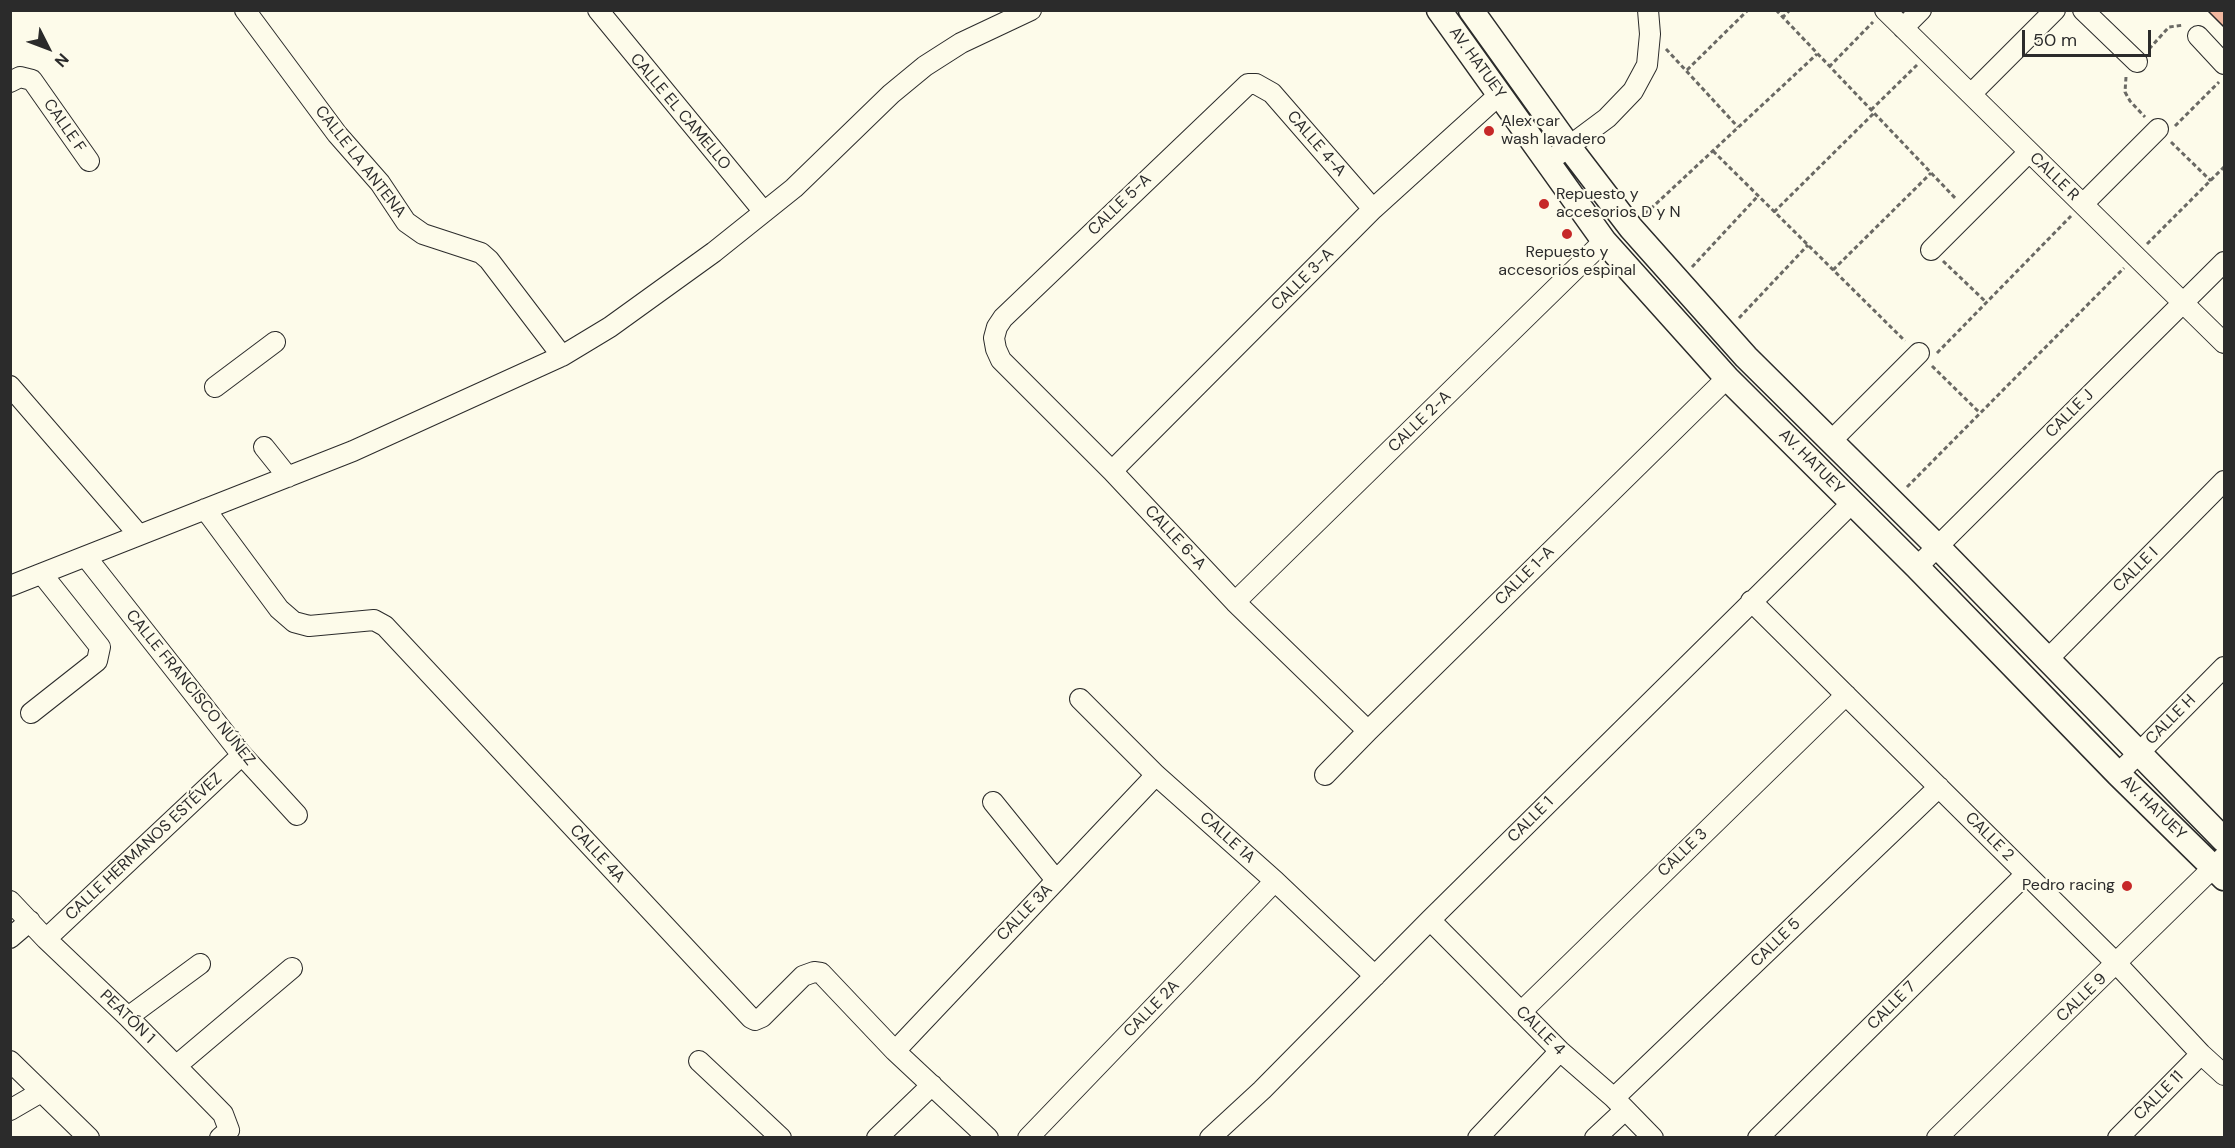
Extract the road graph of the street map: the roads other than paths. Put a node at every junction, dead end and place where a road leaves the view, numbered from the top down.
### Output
1 (245, 10) edge
2 (598, 10) edge
3 (1439, 10) edge
4 (1471, 10) edge
5 (1648, 10) edge
6 (1921, 10) edge
7 (2055, 10) edge
8 (2083, 10) edge
9 (1019, 13) edge
10 (1881, 15) edge
11 (1903, 28) junction
12 (2198, 36) dead end
13 (2137, 62) dead end
14 (2224, 64) edge
15 (10, 82) edge
16 (1256, 84) joint
17 (1500, 94) junction
18 (1971, 94) junction
19 (2165, 131) road end
20 (1569, 147) junction
21 (2029, 152) junction
22 (89, 161) dead end
23 (1548, 162) junction
24 (2083, 204) junction
25 (1373, 209) junction
26 (764, 212) junction
27 (1604, 241) junction
28 (1931, 250) road end
29 (2224, 262) edge
30 (2183, 302) junction
31 (994, 338) joint
32 (275, 342) dead end
33 (2224, 343) edge
34 (562, 356) junction
35 (1924, 358) road end
36 (1727, 378) junction
37 (10, 386) edge
38 (215, 387) dead end
39 (1830, 442) junction
40 (264, 447) dead end
41 (1112, 471) junction
42 (288, 477) junction
43 (2224, 481) edge
44 (1852, 502) junction
45 (206, 509) junction
46 (139, 535) junction
47 (1938, 547) junction
48 (86, 557) junction
49 (1917, 567) junction
50 (42, 574) junction
51 (10, 586) edge
52 (1751, 601) junction
53 (1235, 602) junction
54 (2047, 660) junction
55 (2224, 667) edge
56 (1846, 695) junction
57 (1080, 699) dead end
58 (31, 713) dead end
59 (1368, 731) junction
60 (2138, 753) junction
61 (242, 755) junction
62 (2118, 774) junction
63 (1156, 775) junction
64 (1325, 775) dead end
65 (1939, 787) junction
66 (993, 802) dead end
67 (297, 815) dead end
68 (2224, 840) edge
69 (2221, 868) edge
70 (2026, 874) junction
71 (1056, 880) junction
72 (1275, 881) junction
73 (10, 901) edge
74 (1430, 920) junction
75 (30, 921) junction
76 (10, 938) edge
77 (46, 939) junction
78 (200, 964) dead end
79 (2117, 964) junction
80 (292, 968) dead end
81 (1374, 976) junction
82 (1521, 1012) junction
83 (128, 1017) junction
84 (894, 1051) junction
85 (1560, 1051) junction
86 (2201, 1054) junction
87 (10, 1061) edge
88 (699, 1061) dead end
89 (176, 1066) junction
90 (2224, 1075) edge
91 (932, 1085) junction
92 (41, 1092) junction
93 (1619, 1104) junction
94 (10, 1110) edge
95 (89, 1137) edge
96 (220, 1137) edge
97 (781, 1137) edge
98 (877, 1137) edge
99 (988, 1137) edge
100 (1028, 1137) edge
101 (1210, 1137) edge
102 (1478, 1137) edge
103 (1594, 1137) edge
104 (1653, 1137) edge
105 (1758, 1137) edge
106 (1937, 1137) edge
107 (2118, 1137) edge

1 - 34 street, CALLE LA ANTENA
2 - 26 street, CALLE EL CAMELLO
3 - 17 main road, AV. HATUEY
4 - 20 main road, AV. HATUEY
5 - 20 street
6 - 11 street
7 - 18 street
8 - 13 street
9 - 26 street
10 - 11 street, CALLE R
11 - 18 street, CALLE R
12 - 14 street
15 - 22 street, CALLE F
16 - 25 street, CALLE 4-A
16 - 31 street, CALLE 5-A
17 - 23 main road, AV. HATUEY
17 - 25 street, CALLE 3-A
18 - 21 street, CALLE R
19 - 24 street
20 - 23 street
20 - 39 main road, AV. HATUEY
21 - 24 street, CALLE R
21 - 28 street
23 - 27 main road, AV. HATUEY
24 - 30 street, CALLE R
25 - 41 street, CALLE 3-A
26 - 34 street
27 - 36 main road, AV. HATUEY
27 - 53 street, CALLE 2-A
29 - 30 street, CALLE J
30 - 33 street, CALLE R
30 - 47 street, CALLE J
31 - 41 street, CALLE 6-A
32 - 38 street
34 - 42 street
35 - 39 street
36 - 44 main road, AV. HATUEY
36 - 59 street, CALLE 1-A
37 - 46 street
39 - 47 main road, AV. HATUEY
40 - 42 street
41 - 53 street, CALLE 6-A
42 - 45 street
43 - 54 street, CALLE I
44 - 49 main road, AV. HATUEY
44 - 52 street, CALLE 1
45 - 46 street
45 - 84 street, CALLE 4A
46 - 48 street
47 - 49 street, CALLE J
47 - 54 main road, AV. HATUEY
48 - 50 street
48 - 61 street, CALLE FRANCISCO NÚÑEZ
49 - 62 main road, AV. HATUEY
50 - 51 street
50 - 58 street
52 - 56 street, CALLE 2
52 - 74 street, CALLE 1
53 - 59 street, CALLE 6-A
54 - 60 main road, AV. HATUEY
55 - 60 street, CALLE H
56 - 65 street, CALLE 2
56 - 82 street, CALLE 3
57 - 63 street, CALLE 1A
59 - 64 street, CALLE 1-A
60 - 62 street, CALLE H
60 - 68 main road, AV. HATUEY
61 - 67 street, CALLE FRANCISCO NÚÑEZ
61 - 77 street, CALLE HERMANOS ESTÉVEZ
62 - 69 main road, AV. HATUEY
63 - 71 street, CALLE 3A
63 - 72 street, CALLE 1A
65 - 70 street, CALLE 2
65 - 93 street, CALLE 5
66 - 71 street
69 - 79 street, CALLE 9
70 - 79 street, CALLE 2
70 - 105 street, CALLE 7
71 - 84 street, CALLE 3A
72 - 81 street, CALLE 1A
72 - 100 street, CALLE 2A
73 - 75 street, PEATÓN 1
74 - 81 street, CALLE 1
74 - 82 street, CALLE 4
75 - 76 street
75 - 77 street, PEATÓN 1
77 - 83 street, PEATÓN 1
78 - 83 street
79 - 86 street, CALLE 2
79 - 106 street, CALLE 9
80 - 89 street
81 - 101 street, CALLE 1
82 - 85 street, CALLE 4
83 - 89 street, PEATÓN 1
84 - 91 street, CALLE 4A
85 - 93 street, CALLE 4
85 - 102 street
86 - 90 street, CALLE 2
86 - 107 street, CALLE 11
87 - 92 street
88 - 97 street
89 - 96 street, PEATÓN 1
91 - 98 street
91 - 99 street, CALLE 4A
92 - 94 street
92 - 95 street
93 - 103 street, CALLE 5
93 - 104 street, CALLE 4

